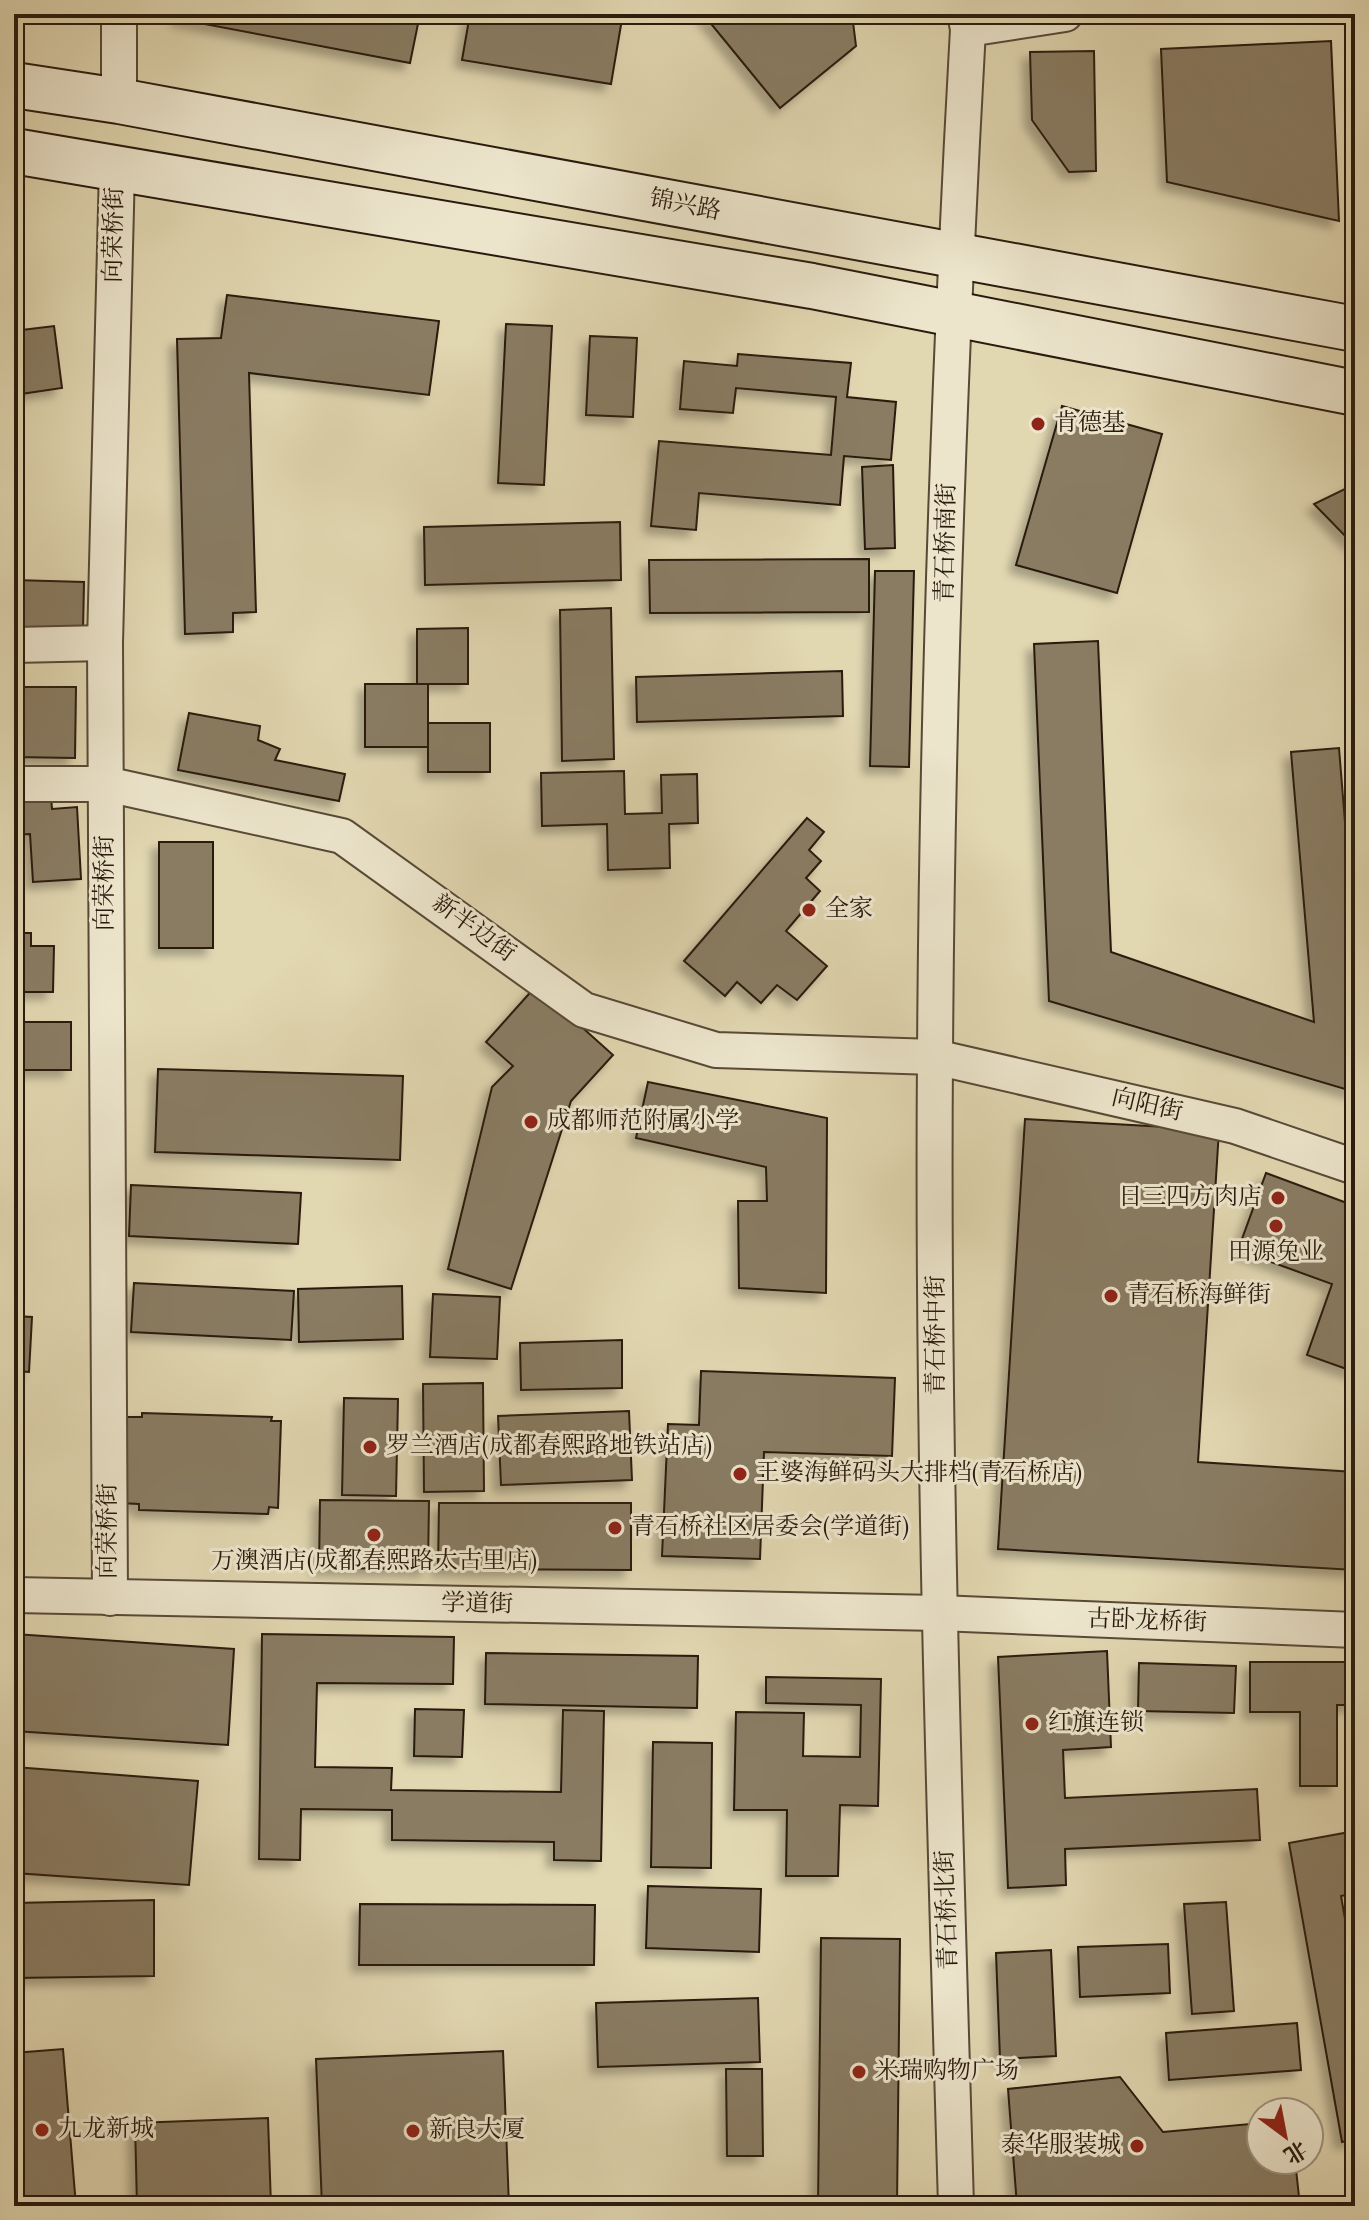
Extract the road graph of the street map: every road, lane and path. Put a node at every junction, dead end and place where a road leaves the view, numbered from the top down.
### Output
1 (119, 14) edge
2 (1065, 14) edge
3 (966, 22) edge
4 (14, 85) edge
5 (119, 101) junction
6 (14, 151) edge
7 (117, 169) junction
8 (956, 256) junction
9 (953, 314) junction
10 (1355, 329) edge
11 (1355, 393) edge
12 (105, 643) junction
13 (14, 645) edge
14 (14, 784) edge
15 (106, 784) junction
16 (935, 1057) junction
17 (1355, 1167) edge
18 (14, 1595) edge
19 (110, 1598) junction
20 (939, 1613) junction
21 (1355, 1630) edge
22 (956, 2206) edge

1 - 5 street
2 - 3 street
3 - 8 street, 青石桥南街
4 - 5 main road, 锦兴路
5 - 8 main road, 锦兴路
6 - 7 main road
7 - 9 main road
7 - 12 street, 向荣桥街
8 - 9 street, 青石桥南街
8 - 10 main road, 锦兴路
9 - 11 main road
9 - 16 street, 青石桥南街
12 - 13 street
12 - 15 street, 向荣桥街
14 - 15 street, 新半边街
15 - 16 street, 新半边街
15 - 19 street, 向荣桥街
16 - 17 street, 向阳街
16 - 20 street, 青石桥中街
18 - 19 street, 学道街
19 - 20 street, 学道街
20 - 21 street, 古卧龙桥街
20 - 22 street, 青石桥北街

